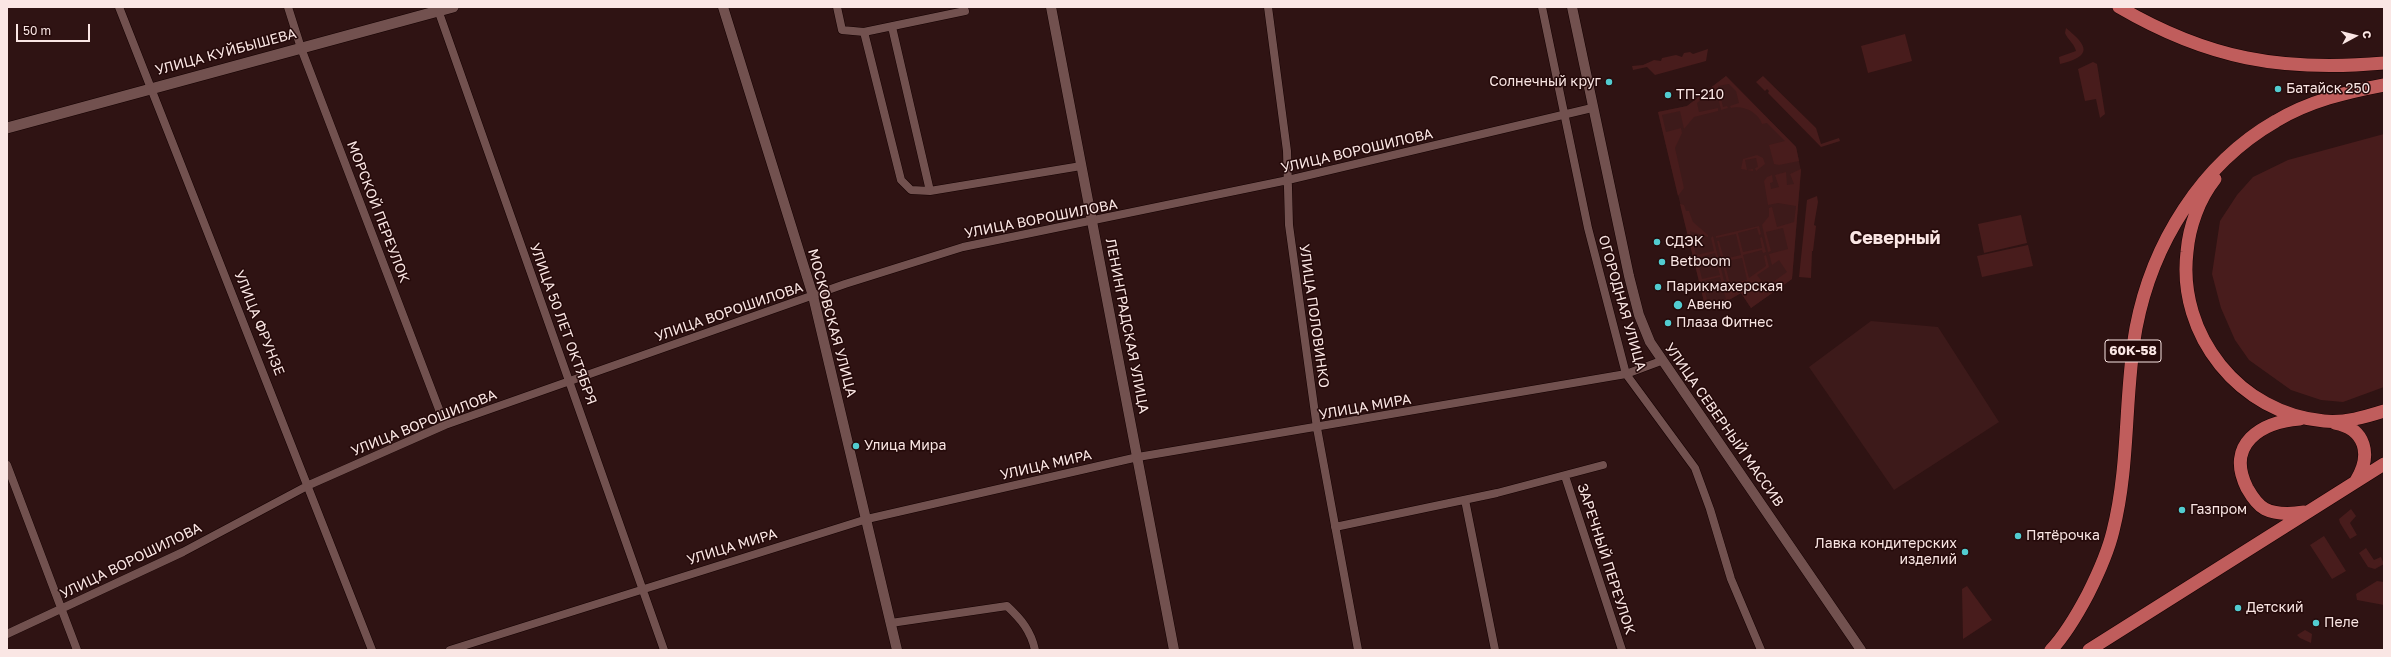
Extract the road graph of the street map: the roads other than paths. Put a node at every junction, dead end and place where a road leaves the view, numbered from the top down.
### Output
1 (119, 7) edge
2 (288, 7) edge
3 (453, 7) edge
4 (724, 7) edge
5 (837, 7) edge
6 (1051, 7) edge
7 (1268, 7) edge
8 (1542, 7) edge
9 (1572, 7) edge
10 (2119, 7) edge
11 (438, 9) edge
12 (965, 11) dead end
13 (892, 27) junction
14 (864, 32) junction
15 (301, 48) junction
16 (2384, 63) edge
17 (2384, 85) edge
18 (152, 88) junction
19 (2308, 105) junction
20 (1592, 108) junction
21 (1565, 116) junction
22 (7, 128) edge
23 (1081, 166) junction
24 (1288, 180) junction
25 (930, 191) junction
26 (1092, 222) junction
27 (813, 296) junction
28 (1661, 361) junction
29 (1626, 374) junction
30 (570, 381) junction
31 (2384, 411) edge
32 (2308, 419) junction
33 (2326, 421) junction
34 (445, 425) junction
35 (1317, 428) junction
36 (1138, 457) junction
37 (2384, 464) edge
38 (7, 465) edge
39 (1603, 465) dead end
40 (1565, 476) junction
41 (2356, 481) junction
42 (309, 485) junction
43 (1465, 500) junction
44 (2308, 511) junction
45 (867, 519) junction
46 (1335, 527) junction
47 (643, 588) junction
48 (62, 609) junction
49 (891, 623) junction
50 (7, 634) edge
51 (77, 650) edge
52 (372, 650) edge
53 (450, 650) edge
54 (664, 650) edge
55 (897, 650) edge
56 (1035, 650) edge
57 (1174, 650) edge
58 (1358, 650) edge
59 (1495, 650) edge
60 (1622, 650) edge
61 (1761, 650) edge
62 (1861, 650) edge
63 (2051, 650) edge
64 (2089, 650) edge

1 - 18 street, УЛИЦА ФРУНЗЕ
2 - 15 street, МОРСКОЙ ПЕРЕУЛОК
3 - 11 main road, УЛИЦА КУЙБЫШЕВА
4 - 27 street, МОСКОВСКАЯ УЛИЦА
5 - 14 street
6 - 23 street, ЛЕНИНГРАДСКАЯ УЛИЦА
7 - 24 street, УЛИЦА ПОЛОВИНКО
8 - 21 street, ОГОРОДНАЯ УЛИЦА
9 - 20 street, УЛИЦА СЕВЕРНЫЙ МАССИВ
10 - 16 highway
11 - 15 main road, УЛИЦА КУЙБЫШЕВА
11 - 30 street, УЛИЦА 50 ЛЕТ ОКТЯБРЯ
12 - 13 street
13 - 14 street
13 - 25 street
14 - 25 street
15 - 18 main road, УЛИЦА КУЙБЫШЕВА
15 - 34 street, МОРСКОЙ ПЕРЕУЛОК
17 - 19 highway, 60К-58
18 - 22 main road, УЛИЦА КУЙБЫШЕВА
18 - 42 street, УЛИЦА ФРУНЗЕ
19 - 32 highway
19 - 63 highway, 60К-58
20 - 21 street, УЛИЦА ВОРОШИЛОВА
20 - 28 street, УЛИЦА СЕВЕРНЫЙ МАССИВ
21 - 24 street, УЛИЦА ВОРОШИЛОВА
21 - 29 street, ОГОРОДНАЯ УЛИЦА
23 - 25 street
23 - 26 street, ЛЕНИНГРАДСКАЯ УЛИЦА
24 - 26 street, УЛИЦА ВОРОШИЛОВА
24 - 35 street, УЛИЦА ПОЛОВИНКО
26 - 27 street, УЛИЦА ВОРОШИЛОВА
26 - 36 street, ЛЕНИНГРАДСКАЯ УЛИЦА
27 - 30 street, УЛИЦА ВОРОШИЛОВА
27 - 45 street, МОСКОВСКАЯ УЛИЦА
28 - 29 street, УЛИЦА МИРА
28 - 62 street, УЛИЦА СЕВЕРНЫЙ МАССИВ
29 - 35 street, УЛИЦА МИРА
29 - 61 street, ОГОРОДНАЯ УЛИЦА
30 - 34 street, УЛИЦА ВОРОШИЛОВА
30 - 47 street, УЛИЦА 50 ЛЕТ ОКТЯБРЯ
31 - 33 highway
32 - 33 highway
32 - 44 highway
33 - 41 highway
34 - 42 street, УЛИЦА ВОРОШИЛОВА
35 - 36 street, УЛИЦА МИРА
35 - 46 street, УЛИЦА ПОЛОВИНКО
36 - 45 street, УЛИЦА МИРА
36 - 57 street, ЛЕНИНГРАДСКАЯ УЛИЦА
37 - 41 highway
38 - 48 street
39 - 40 street, ЗАРЕЧНЫЙ ПЕРЕУЛОК
40 - 43 street, ЗАРЕЧНЫЙ ПЕРЕУЛОК
40 - 60 street, ЗАРЕЧНЫЙ ПЕРЕУЛОК
41 - 44 highway
42 - 48 street, УЛИЦА ВОРОШИЛОВА
42 - 52 street, УЛИЦА ФРУНЗЕ
43 - 46 street, ЗАРЕЧНЫЙ ПЕРЕУЛОК
43 - 59 street
44 - 64 highway
45 - 47 street, УЛИЦА МИРА
45 - 49 street, МОСКОВСКАЯ УЛИЦА
46 - 58 street, УЛИЦА ПОЛОВИНКО
47 - 53 street, УЛИЦА МИРА
47 - 54 street, УЛИЦА 50 ЛЕТ ОКТЯБРЯ
48 - 50 street, УЛИЦА ВОРОШИЛОВА
48 - 51 street
49 - 55 street, МОСКОВСКАЯ УЛИЦА
49 - 56 street

